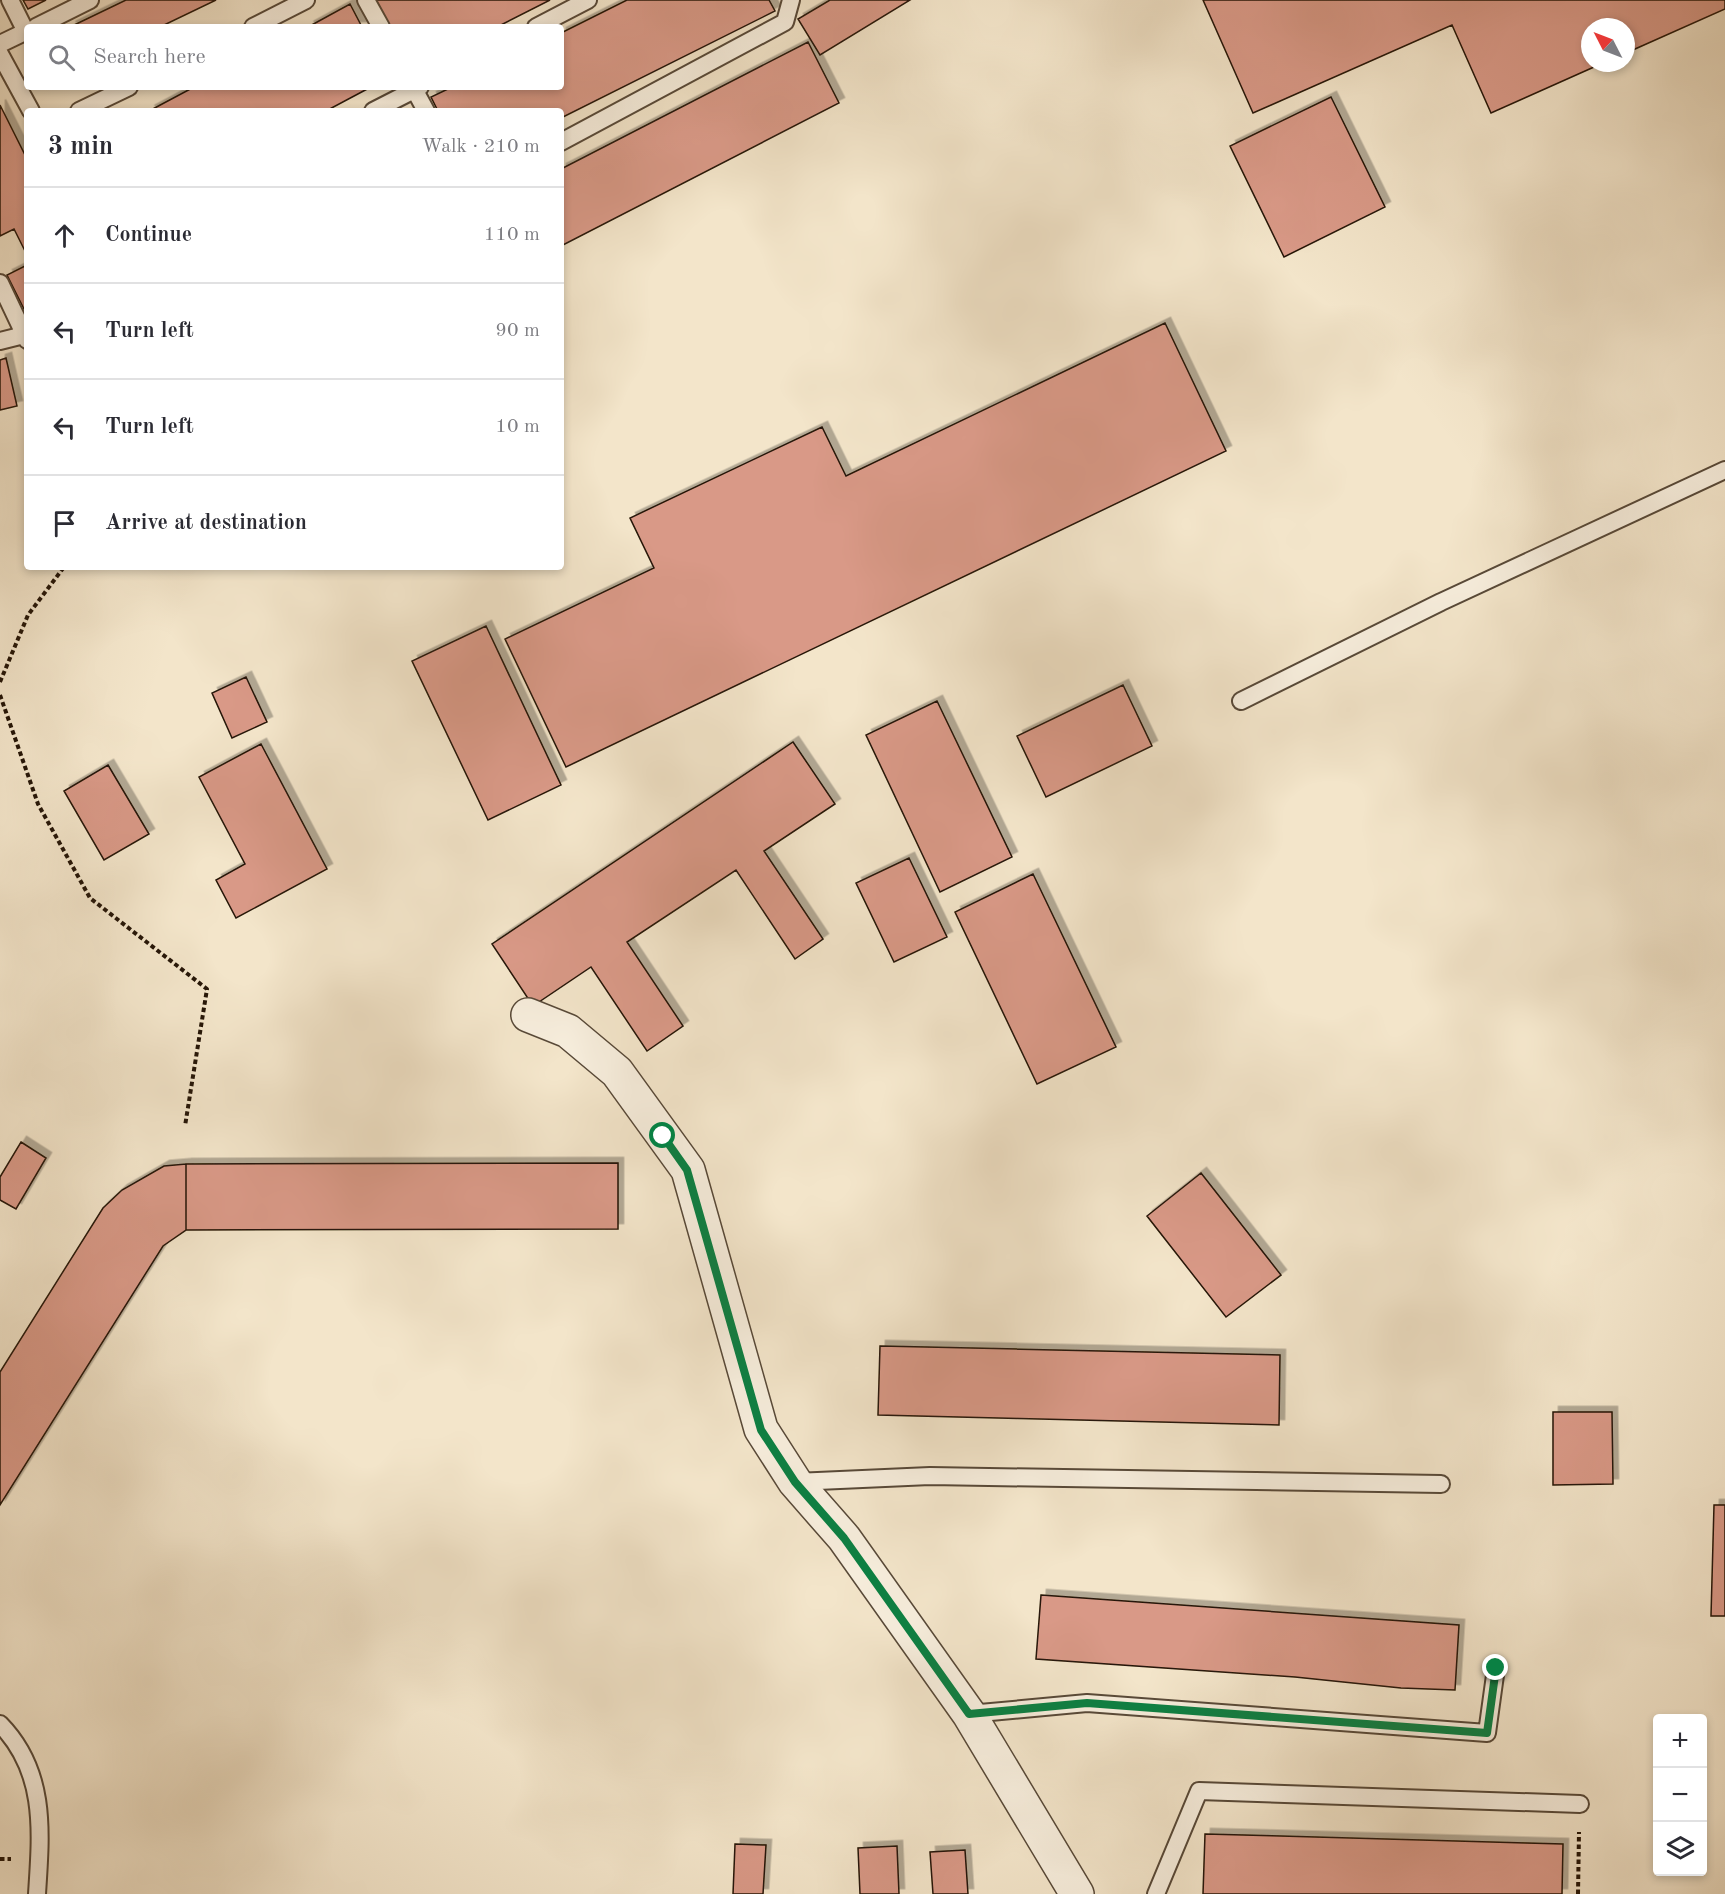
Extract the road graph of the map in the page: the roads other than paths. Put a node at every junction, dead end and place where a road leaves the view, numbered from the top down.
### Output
1 (10, 0) edge
2 (90, 0) edge
3 (306, 0) edge
4 (366, 0) edge
5 (588, 0) edge
6 (791, 0) edge
7 (25, 24) edge
8 (41, 24) edge
9 (260, 24) edge
10 (379, 24) edge
11 (542, 24) edge
12 (24, 32) edge
13 (0, 44) edge
14 (0, 54) edge
15 (123, 90) edge
16 (412, 90) edge
17 (417, 90) edge
18 (29, 108) edge
19 (85, 108) edge
20 (379, 108) edge
21 (425, 108) edge
22 (564, 140) edge
23 (0, 283) edge
24 (24, 334) edge
25 (24, 338) edge
26 (0, 341) edge
27 (1725, 470) edge
28 (1241, 701) dead end
29 (528, 1016) dead end
30 (795, 1482) junction
31 (1441, 1484) dead end
32 (1496, 1668) dead end
33 (969, 1714) junction
34 (0, 1724) edge
35 (1580, 1804) road end
36 (37, 1894) edge
37 (1077, 1894) edge
38 (1156, 1894) edge

1 - 7 lane
2 - 8 lane
3 - 9 lane
4 - 10 lane
5 - 11 lane
6 - 22 lane
12 - 13 lane
14 - 18 lane
15 - 19 lane
16 - 20 lane
17 - 21 lane
23 - 24 lane
25 - 26 lane
27 - 28 lane
29 - 30 street
30 - 31 lane
30 - 33 street
32 - 33 lane
33 - 37 street
34 - 36 lane
35 - 38 lane

